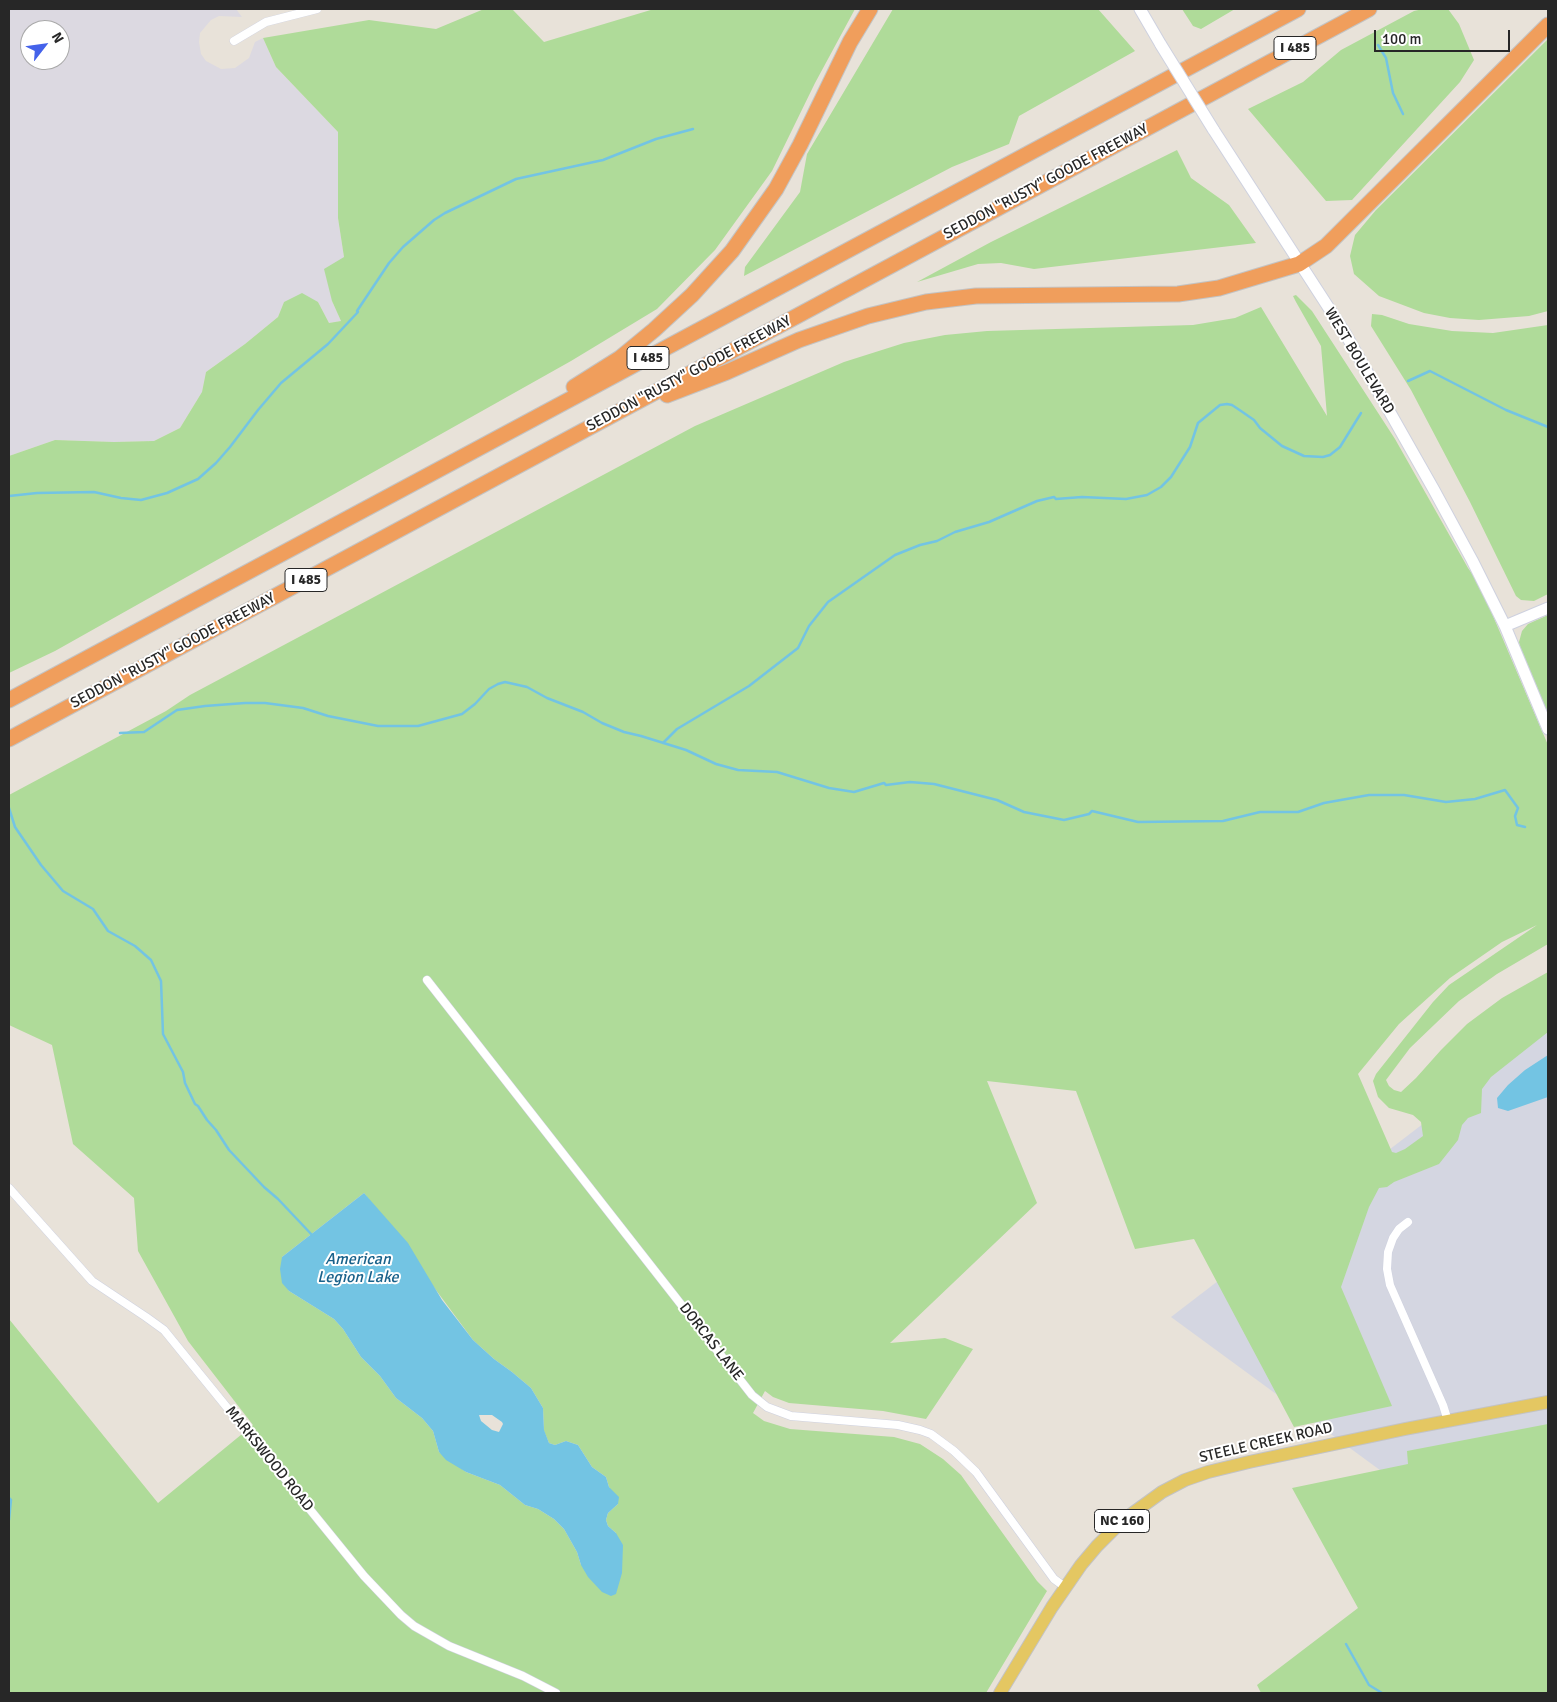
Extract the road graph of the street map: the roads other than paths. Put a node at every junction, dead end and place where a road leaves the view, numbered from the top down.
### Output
1 (317, 9) edge
2 (870, 9) edge
3 (1140, 9) edge
4 (1298, 9) edge
5 (1369, 9) edge
6 (1548, 25) edge
7 (234, 41) dead end
8 (1299, 264) junction
9 (602, 420) junction
10 (470, 453) junction
11 (1548, 608) edge
12 (1505, 626) junction
13 (9, 700) edge
14 (1548, 729) edge
15 (9, 739) edge
16 (427, 980) dead end
17 (9, 1188) edge
18 (1408, 1222) dead end
19 (1548, 1402) edge
20 (1448, 1421) junction
21 (1065, 1587) junction
22 (556, 1693) edge
23 (1000, 1693) edge

1 - 7 street
2 - 10 highway
3 - 8 street, WEST BOULEVARD, bridge
4 - 10 highway, I 485
5 - 9 highway, SEDDON "RUSTY" GOODE FREEWAY / I 485
6 - 8 highway
8 - 9 highway
8 - 12 street, WEST BOULEVARD
9 - 15 highway, SEDDON "RUSTY" GOODE FREEWAY / I 485
10 - 13 highway, I 485
11 - 12 street
12 - 14 street, WEST BOULEVARD
16 - 21 street, DORCAS LANE
17 - 22 street, MARKSWOOD ROAD
18 - 20 street
19 - 20 main road, STEELE CREEK ROAD / NC 160
20 - 21 main road, STEELE CREEK ROAD / NC 160
21 - 23 main road, STEELE CREEK ROAD / NC 160

